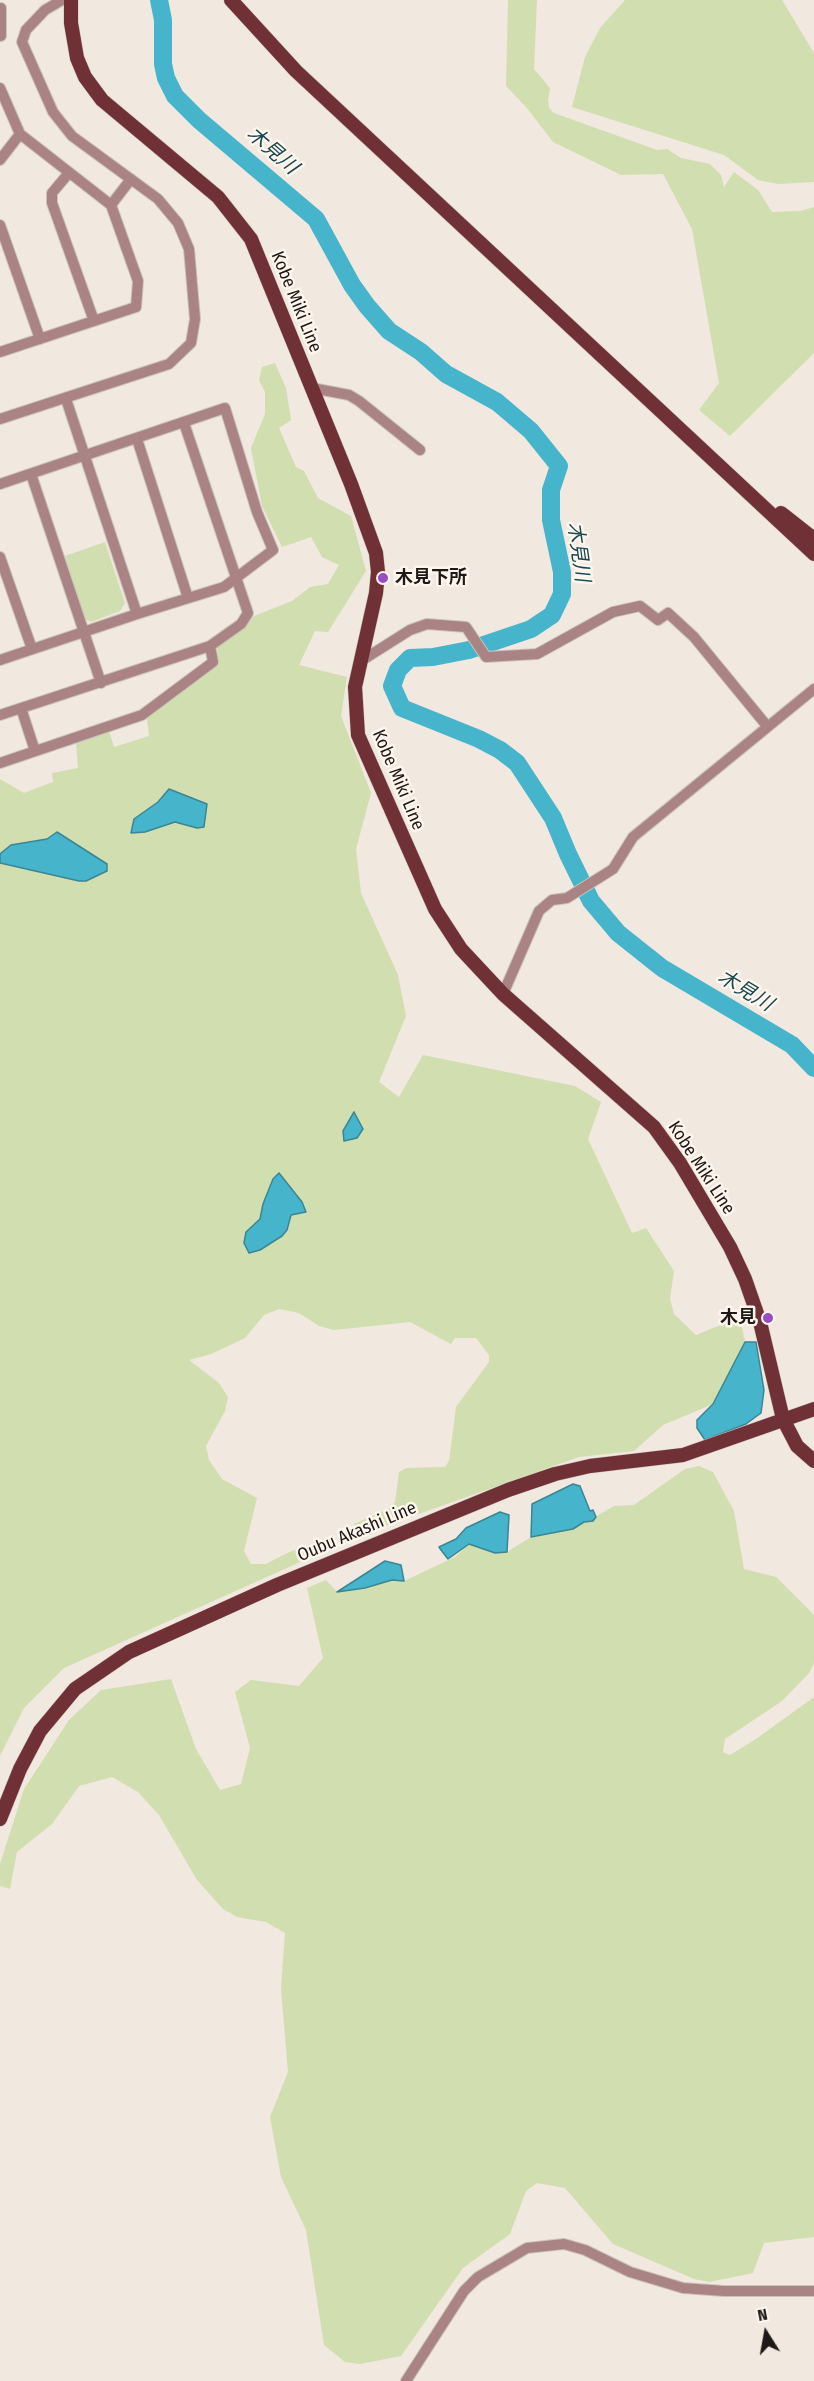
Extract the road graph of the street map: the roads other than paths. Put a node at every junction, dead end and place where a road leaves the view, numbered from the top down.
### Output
1 (62, 0) edge
2 (71, 0) edge
3 (231, 0) edge
4 (1, 8) edge
5 (1, 36) edge
6 (22, 42) junction
7 (0, 88) edge
8 (20, 134) junction
9 (0, 160) edge
10 (68, 174) junction
11 (131, 179) junction
12 (111, 205) junction
13 (0, 225) edge
14 (94, 321) junction
15 (39, 339) junction
16 (0, 352) edge
17 (312, 388) junction
18 (66, 399) junction
19 (0, 419) edge
20 (184, 423) junction
21 (137, 439) junction
22 (420, 450) dead end
23 (85, 456) junction
24 (31, 474) junction
25 (736, 479) junction
26 (0, 484) edge
27 (814, 539) edge
28 (814, 554) edge
29 (0, 557) edge
30 (236, 580) junction
31 (13, 594) junction
32 (0, 598) edge
33 (188, 598) junction
34 (137, 614) junction
35 (85, 632) junction
36 (210, 646) junction
37 (32, 649) junction
38 (0, 660) edge
39 (361, 661) junction
40 (101, 683) junction
41 (814, 689) edge
42 (21, 708) junction
43 (0, 715) edge
44 (767, 726) junction
45 (35, 751) junction
46 (0, 763) edge
47 (503, 994) junction
48 (814, 1409) edge
49 (783, 1419) junction
50 (814, 1461) edge
51 (0, 1819) edge
52 (814, 2291) edge
53 (406, 2381) edge

1 - 6 street
2 - 17 main road, Kobe Miki Line
3 - 25 main road
4 - 5 street
5 - 6 street
6 - 11 street
7 - 8 street
8 - 9 street
8 - 10 street
10 - 12 street
10 - 14 street
11 - 12 street
11 - 18 street
12 - 14 street
13 - 15 street
14 - 15 street
15 - 16 street
17 - 22 street
17 - 39 main road, Kobe Miki Line
18 - 19 street
18 - 23 street
20 - 21 street
20 - 30 street
20 - 30 street
21 - 23 street
21 - 33 street
23 - 24 street
23 - 34 street
24 - 26 street
24 - 35 street
25 - 27 main road
25 - 28 main road
29 - 31 street
30 - 33 street
30 - 36 street
31 - 32 street
31 - 37 street
33 - 34 street
34 - 35 street
35 - 37 street
35 - 40 street
36 - 40 street
36 - 45 street
37 - 38 street
39 - 44 street
39 - 47 main road, Kobe Miki Line
40 - 42 street
41 - 44 street
42 - 43 street
42 - 45 street
44 - 47 street
45 - 46 street
47 - 49 main road, Kobe Miki Line
48 - 49 main road, Oubu Akashi Line
49 - 50 main road, Kobe Miki Line
49 - 51 main road, Oubu Akashi Line
52 - 53 street

